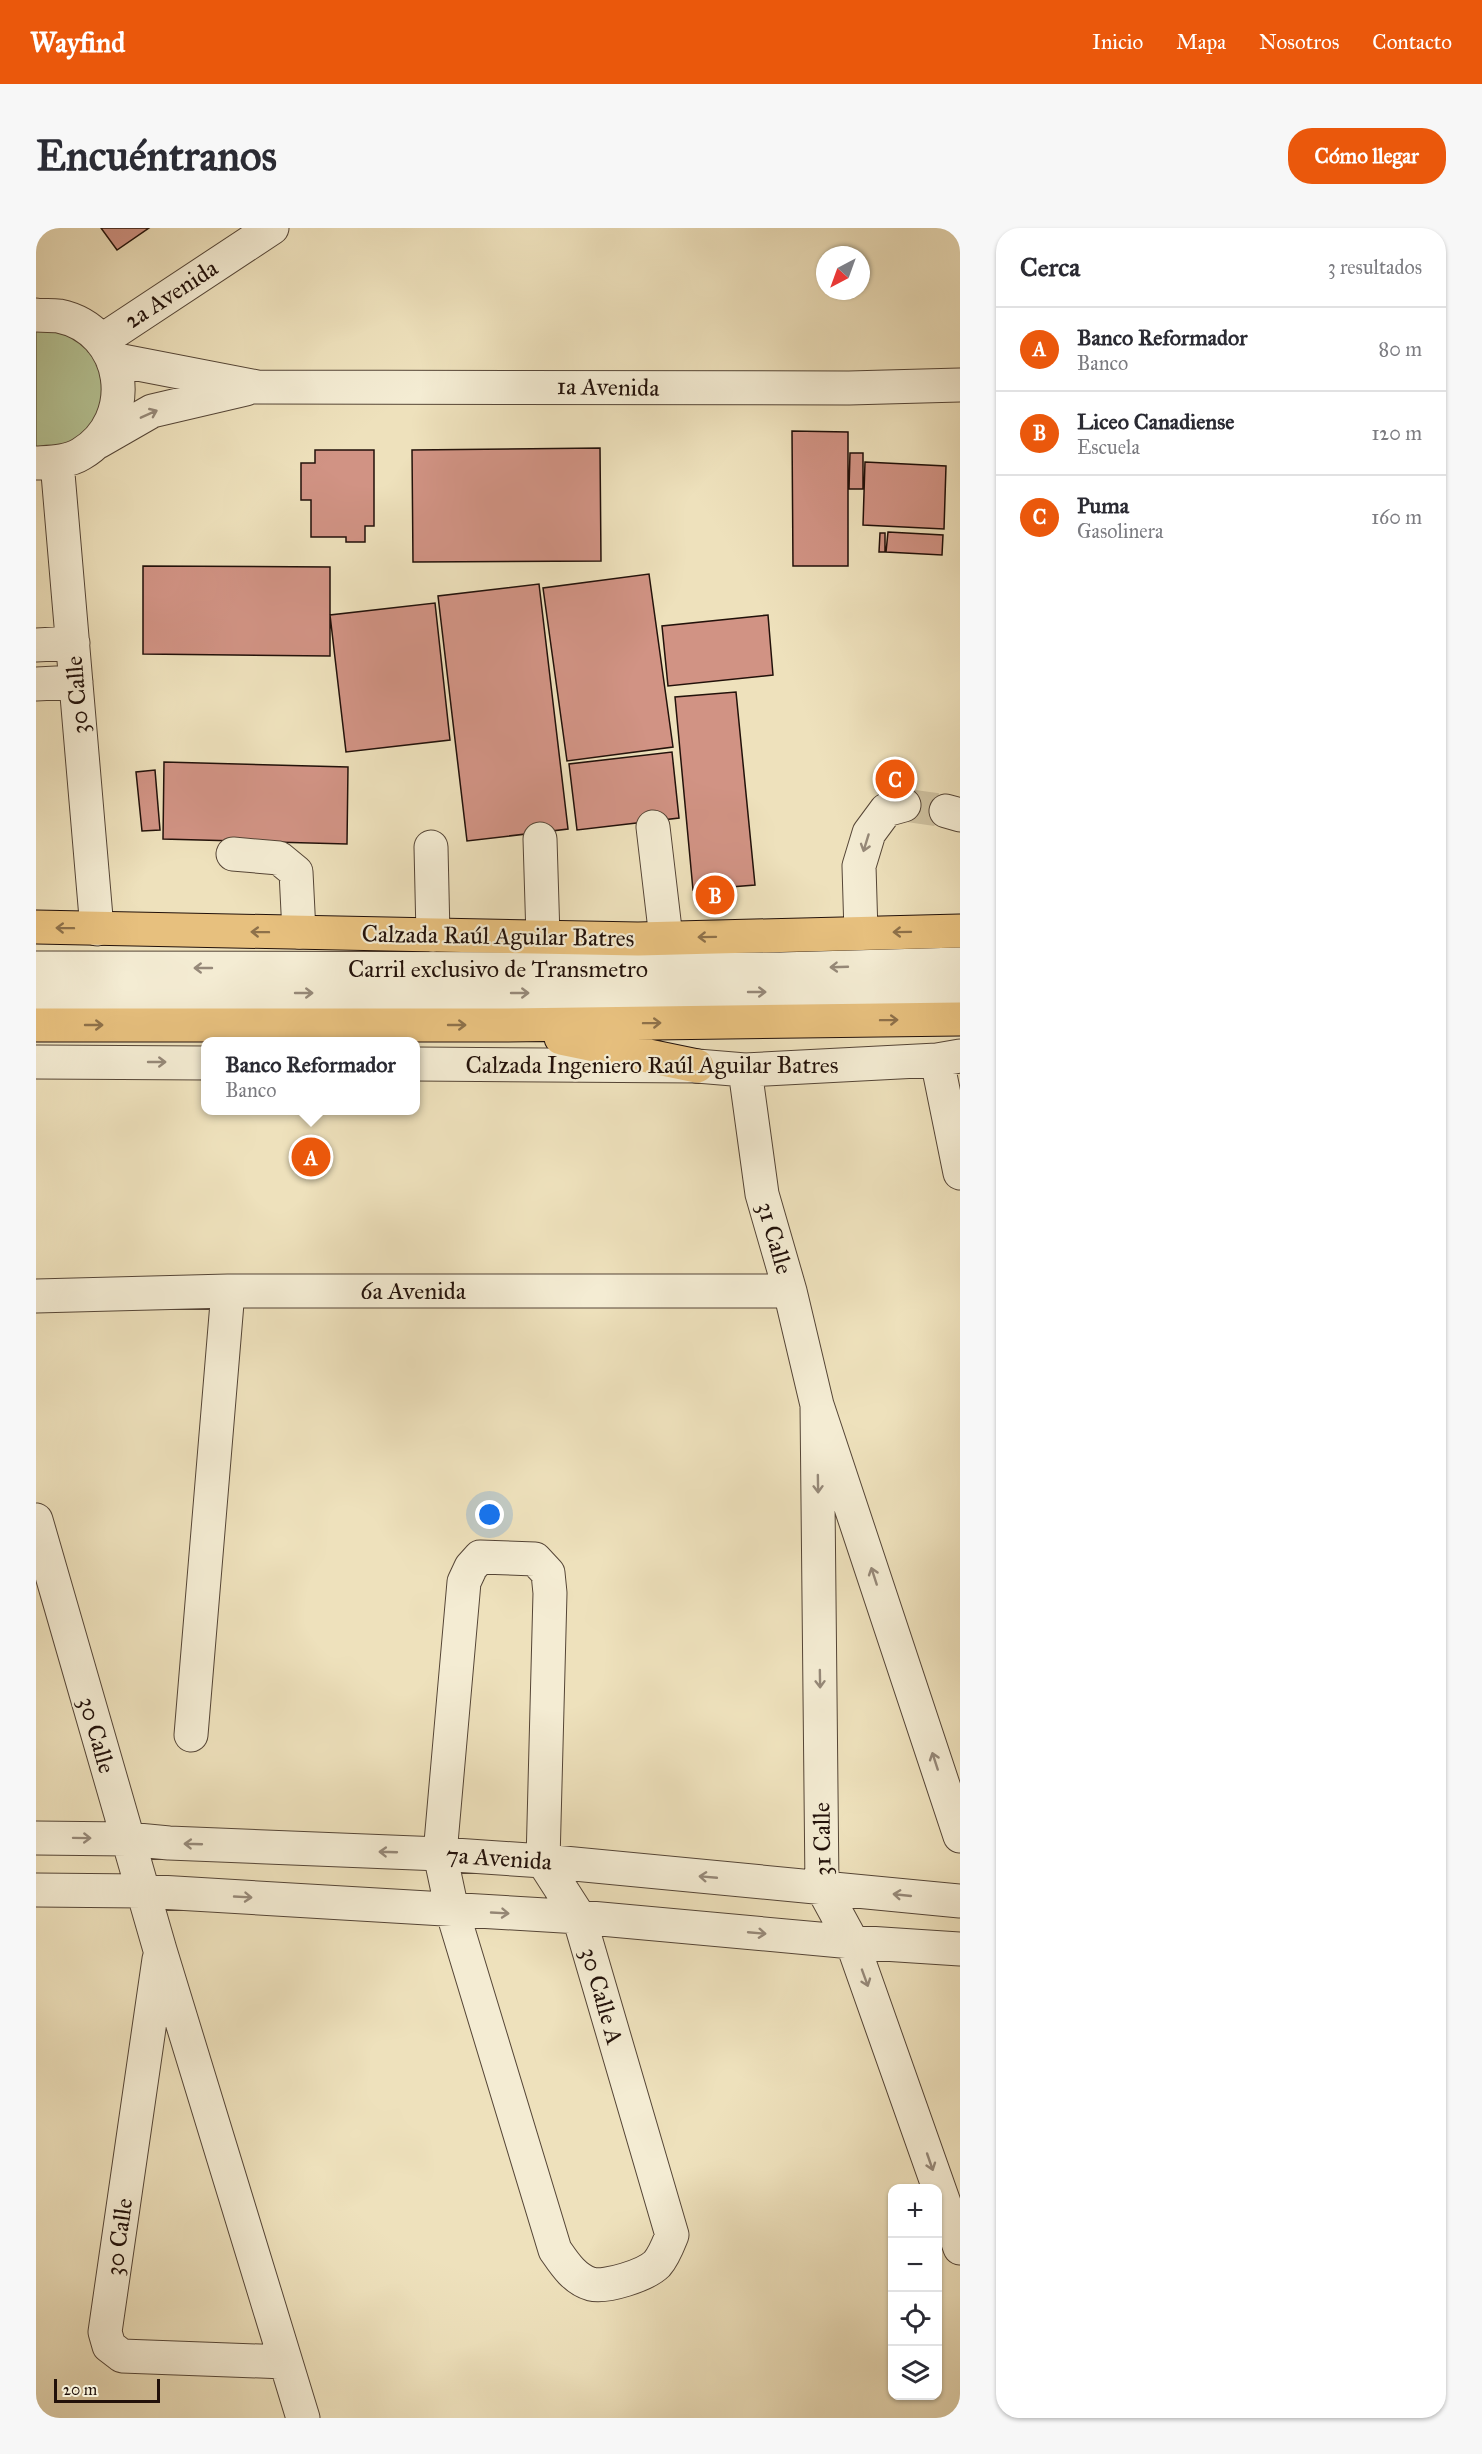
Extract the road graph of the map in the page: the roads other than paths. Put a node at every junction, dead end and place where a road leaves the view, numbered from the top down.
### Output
1 (272, 228) edge
2 (36, 315) edge
3 (106, 350) junction
4 (960, 385) edge
5 (256, 387) junction
6 (98, 442) junction
7 (47, 462) edge
8 (73, 643) junction
9 (36, 645) edge
10 (76, 682) junction
11 (36, 684) edge
12 (904, 805) tunnel mouth
13 (653, 827) dead end
14 (540, 839) dead end
15 (431, 847) dead end
16 (233, 854) dead end
17 (36, 927) edge
18 (97, 929) junction
19 (960, 931) edge
20 (299, 932) junction
21 (861, 933) junction
22 (433, 935) junction
23 (543, 937) junction
24 (666, 938) junction
25 (960, 964) edge
26 (36, 968) edge
27 (960, 992) edge
28 (36, 993) edge
29 (960, 1019) edge
30 (36, 1025) edge
31 (501, 1025) junction
32 (948, 1058) edge
33 (36, 1062) edge
34 (201, 1063) edge
35 (420, 1064) edge
36 (697, 1066) junction
37 (745, 1070) junction
38 (957, 1135) edge
39 (960, 1173) edge
40 (228, 1291) junction
41 (790, 1291) junction
42 (36, 1296) edge
43 (817, 1405) junction
44 (36, 1520) edge
45 (191, 1735) dead end
46 (960, 1836) edge
47 (36, 1838) edge
48 (127, 1839) junction
49 (440, 1854) junction
50 (543, 1861) junction
51 (822, 1887) junction
52 (36, 1890) edge
53 (142, 1891) junction
54 (960, 1901) edge
55 (452, 1910) junction
56 (579, 1917) junction
57 (852, 1942) junction
58 (960, 1949) edge
59 (160, 1950) junction
60 (960, 2248) edge
61 (285, 2362) junction
62 (303, 2418) edge

1 - 3 street, 2a Avenida
2 - 3 street
3 - 5 street, 1a Avenida
3 - 6 street
4 - 5 street, 1a Avenida
6 -> 5 street, 1a Avenida
6 - 7 street, 1a Avenida
7 - 8 street, 30 Calle
8 - 9 street
8 - 10 street, 30 Calle
10 - 11 street
10 - 18 street, 30 Calle
12 -> 21 street
13 - 24 street
14 - 23 street
15 - 22 street
16 - 20 street
18 -> 17 highway, Calzada Raúl Aguilar Batres
20 -> 18 highway, Calzada Raúl Aguilar Batres
19 -> 21 highway, Calzada Raúl Aguilar Batres
20 - 22 highway, Calzada Raúl Aguilar Batres
21 -> 24 highway, Calzada Raúl Aguilar Batres
22 - 23 highway, Calzada Raúl Aguilar Batres
23 - 24 highway, Calzada Raúl Aguilar Batres
25 -> 26 street, Carril exclusivo de Transmetro
28 -> 27 street, Carril exclusivo de Transmetro
31 -> 29 highway
30 -> 31 highway
31 - 36 highway
32 - 37 street, Calzada Ingeniero Raúl Aguilar Batres
32 - 38 street
33 -> 34 street
35 - 36 street, Calzada Ingeniero Raúl Aguilar Batres
36 - 37 street, Calzada Ingeniero Raúl Aguilar Batres
37 - 41 street, 31 Calle
38 - 39 street
40 - 41 street, 6a Avenida
40 - 42 street, 6a Avenida
40 - 45 street
41 - 43 street, 31 Calle
46 -> 43 street, 31 Calle
43 -> 51 street, 31 Calle
44 - 48 street, 30 Calle
47 -> 48 street, 7a Avenida
49 -> 48 street, 7a Avenida
48 - 53 street, 30 Calle
49 - 50 street, 7a Avenida
49 - 50 street, 30 Calle A
49 - 55 street, 30 Calle A
51 -> 50 street, 7a Avenida
50 - 56 street, 30 Calle A
54 -> 51 street, 7a Avenida
51 - 57 street, 31 Calle
52 - 53 street
53 -> 55 street
53 - 59 street, 30 Calle
55 -> 56 street
55 - 56 street, 30 Calle A
56 -> 57 street
57 - 58 street
57 -> 60 street, 31 Calle
59 - 61 street, 30 Calle
59 - 61 street, 30 Calle
61 - 62 street, 30 Calle

